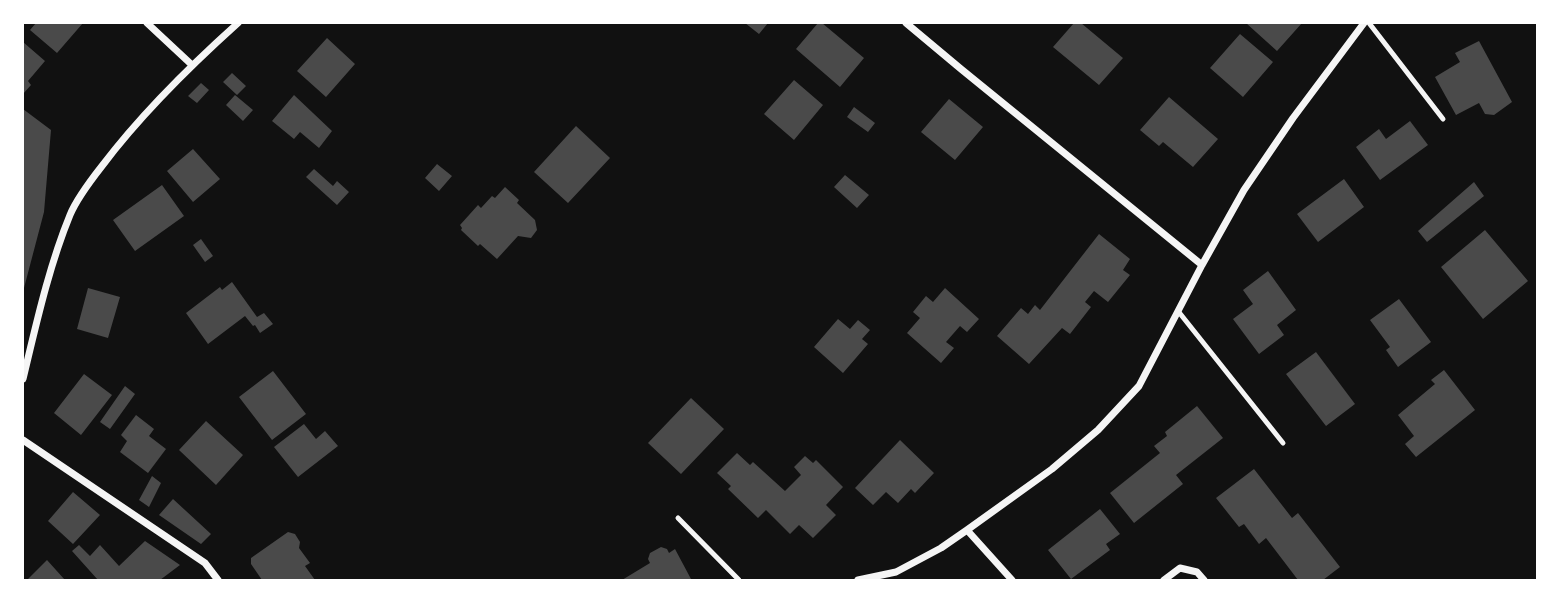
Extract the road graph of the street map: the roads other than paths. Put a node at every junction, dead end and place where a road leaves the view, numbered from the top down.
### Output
1 (147, 23) edge
2 (238, 23) edge
3 (906, 23) edge
4 (1364, 23) edge
5 (1369, 23) edge
6 (192, 65) junction
7 (1443, 119) dead end
8 (1202, 265) junction
9 (1178, 311) junction
10 (23, 379) edge
11 (23, 440) edge
12 (1283, 443) dead end
13 (678, 518) dead end
14 (967, 530) junction
15 (218, 580) edge
16 (739, 580) edge
17 (858, 580) edge
18 (1012, 580) edge
19 (1164, 580) edge
20 (1204, 580) edge

1 - 6 street
2 - 6 street
3 - 8 street
4 - 8 street
5 - 7 lane
6 - 10 street
8 - 9 street
9 - 12 lane
9 - 14 street
11 - 15 street
13 - 16 lane
14 - 17 street
14 - 18 street
19 - 20 street

